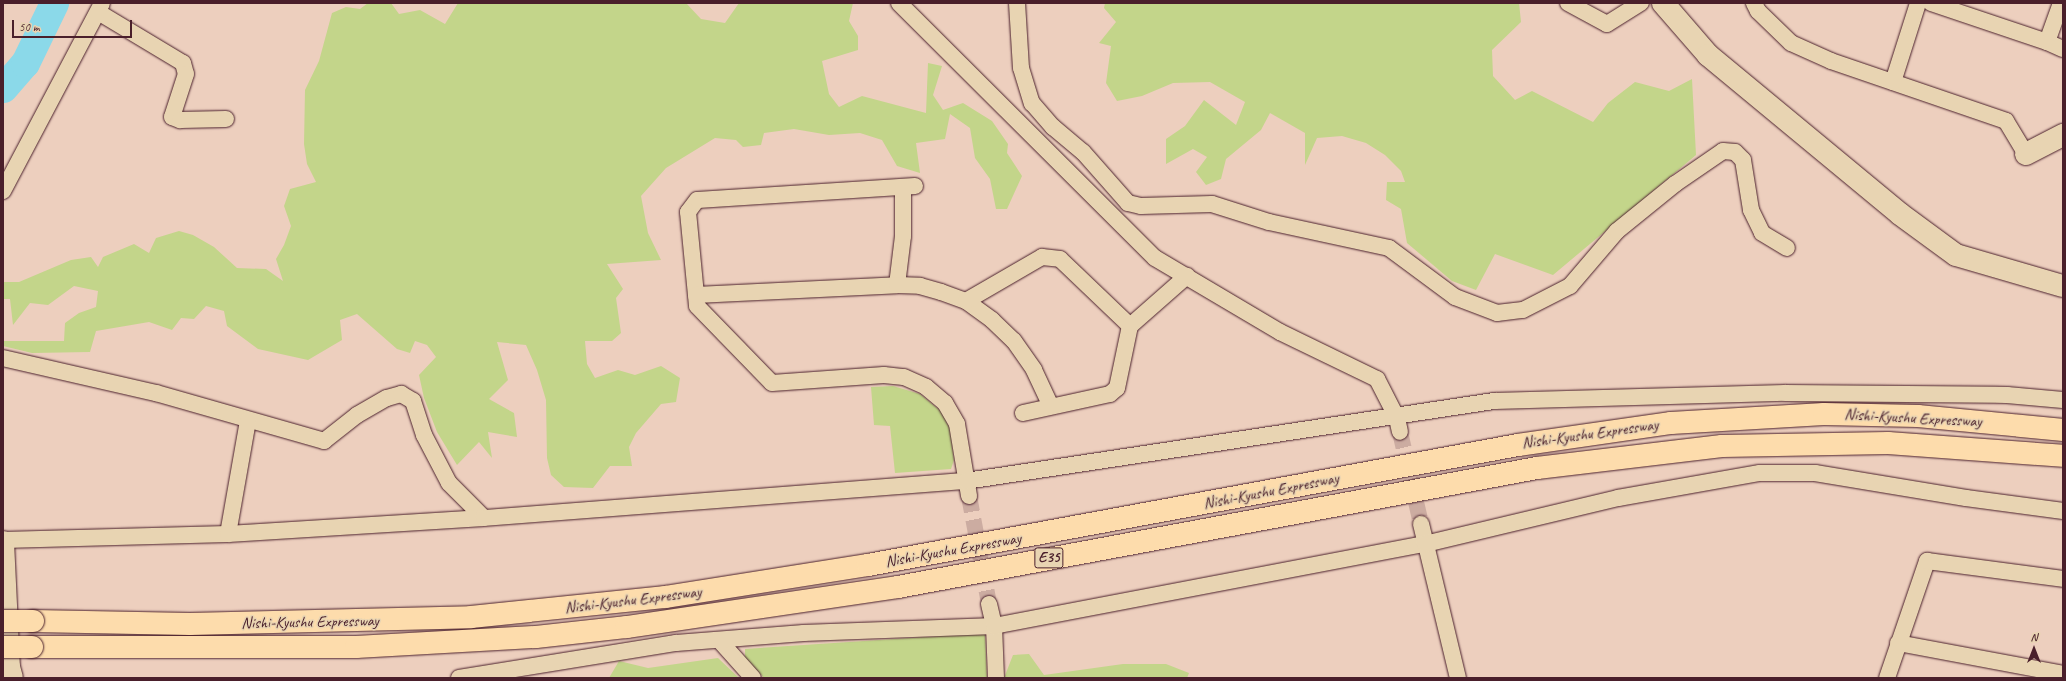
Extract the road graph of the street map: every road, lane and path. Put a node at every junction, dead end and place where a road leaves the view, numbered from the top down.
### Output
1 (899, 3) edge
2 (1017, 3) edge
3 (1568, 3) edge
4 (1641, 3) edge
5 (1663, 3) edge
6 (1754, 3) edge
7 (1918, 3) edge
8 (1931, 3) edge
9 (2061, 3) edge
10 (100, 7) edge
11 (2047, 42) junction
12 (2063, 49) edge
13 (1893, 82) junction
14 (226, 119) dead end
15 (2063, 135) edge
16 (2026, 154) joint
17 (3, 191) edge
18 (1787, 248) dead end
19 (1187, 276) junction
20 (897, 285) junction
21 (2063, 286) edge
22 (696, 295) junction
23 (966, 301) junction
24 (1130, 326) junction
25 (3, 358) edge
26 (2063, 400) edge
27 (1050, 405) junction
28 (1023, 413) dead end
29 (248, 421) junction
30 (1398, 425) junction
31 (2063, 430) edge
32 (2063, 456) edge
33 (968, 489) junction
34 (2063, 511) edge
35 (484, 518) junction
36 (1421, 524) tunnel mouth
37 (228, 534) junction
38 (3, 541) edge
39 (1426, 544) junction
40 (2063, 580) edge
41 (990, 604) tunnel mouth
42 (3, 621) edge
43 (994, 626) junction
44 (719, 640) junction
45 (1898, 643) junction
46 (3, 647) edge
47 (2063, 674) edge
48 (12, 678) edge
49 (459, 678) edge
50 (753, 678) edge
51 (996, 678) edge
52 (1458, 678) edge
53 (1887, 678) edge

1 - 19 street
2 - 18 street
3 - 4 street
5 - 21 street
6 - 13 street
7 - 13 street
8 - 11 street
9 - 11 street
10 - 14 street
10 - 17 street
11 - 12 street
13 - 16 street
15 - 16 street
19 - 24 street
19 - 30 street
20 - 22 street
20 - 22 street
20 - 23 street
22 - 33 street
23 - 24 street
23 - 27 street
24 - 27 street
25 - 29 street
26 - 30 street
27 - 28 street
29 - 35 street
29 - 37 street
30 - 33 street
31 - 42 highway, Nishi-Kyushu Expressway / E35, bridge
32 - 46 highway, Nishi-Kyushu Expressway / E35, bridge
33 - 35 street
34 - 39 street
35 - 37 street
36 - 39 street
37 - 38 street
38 - 48 street
39 - 43 street
39 - 52 street
40 - 45 street
41 - 43 street
43 - 44 street
43 - 51 street
44 - 49 street
44 - 50 street
45 - 47 street
45 - 53 street

